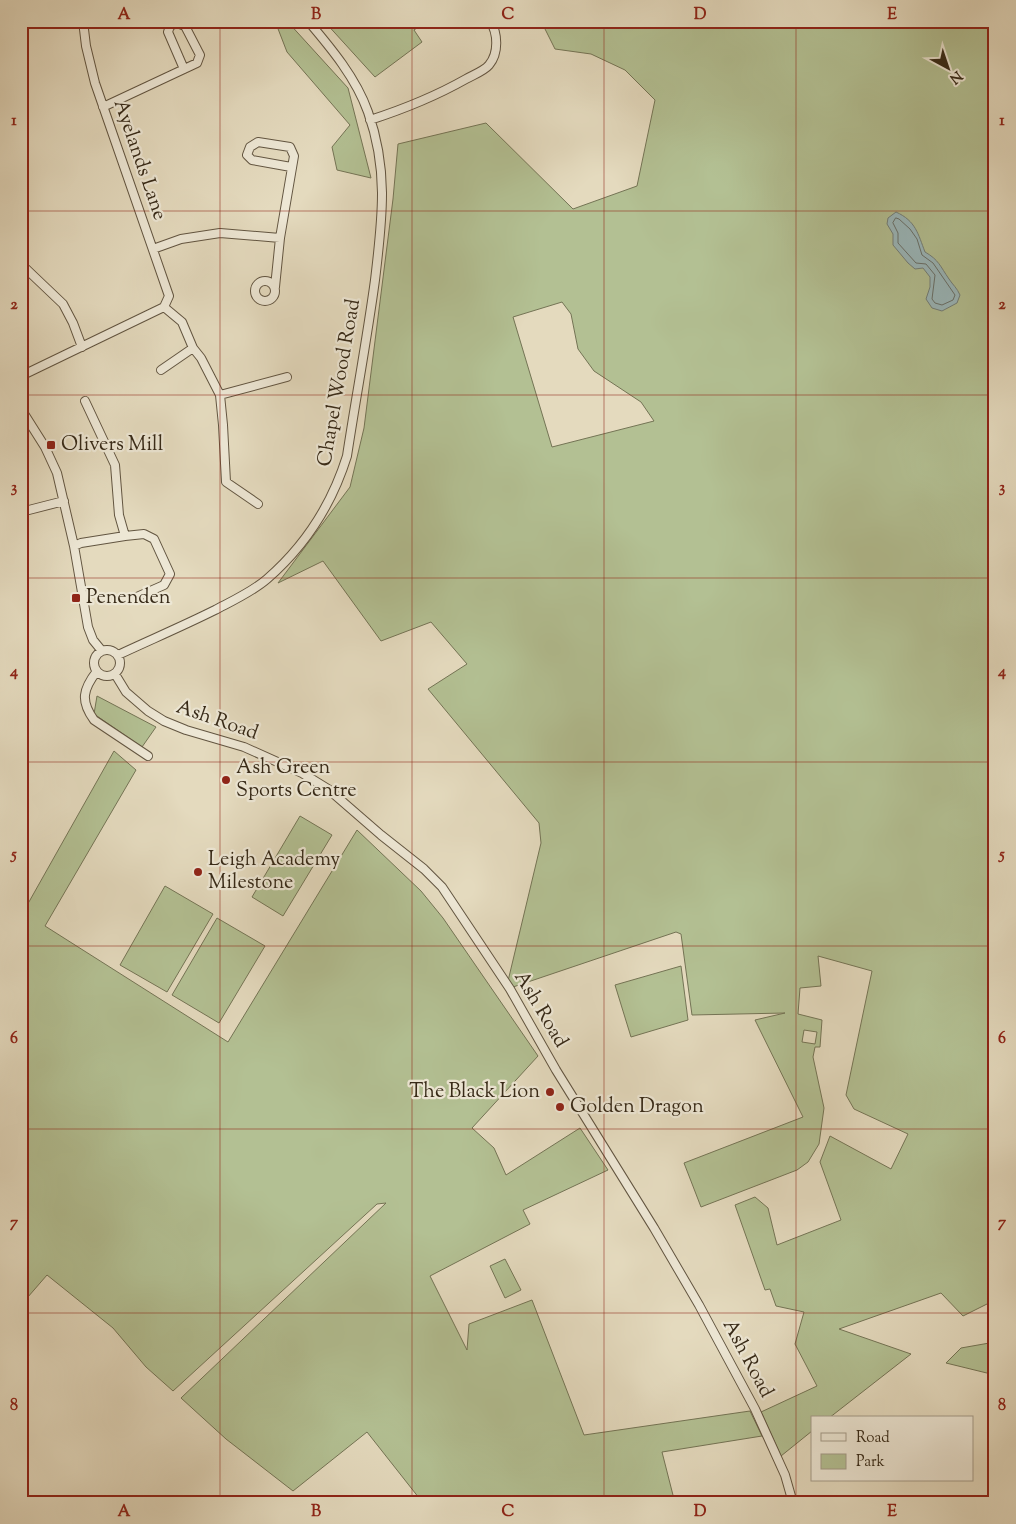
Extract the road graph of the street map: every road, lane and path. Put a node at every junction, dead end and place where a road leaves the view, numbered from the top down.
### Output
1 (82, 21) edge
2 (308, 21) edge
3 (490, 21) edge
4 (184, 69) junction
5 (103, 107) junction
6 (370, 120) junction
7 (291, 167) junction
8 (280, 238) junction
9 (153, 249) junction
10 (21, 264) edge
11 (275, 287) dead end
12 (164, 307) junction
13 (82, 347) junction
14 (193, 348) junction
15 (161, 370) dead end
16 (21, 376) edge
17 (288, 377) dead end
18 (220, 395) junction
19 (85, 400) dead end
20 (21, 409) edge
21 (64, 501) junction
22 (258, 504) dead end
23 (21, 512) edge
24 (125, 536) junction
25 (74, 546) junction
26 (130, 600) dead end
27 (102, 651) junction
28 (118, 655) junction
29 (97, 671) junction
30 (115, 674) junction
31 (148, 756) dead end
32 (793, 1503) edge

1 - 5 street, Ayelands Lane
2 - 6 street, Chapel Wood Road
3 - 6 street
4 - 4 street
4 - 5 street
5 - 9 street, Ayelands Lane
6 - 28 street, Chapel Wood Road
7 - 7 street
7 - 8 street
8 - 9 street
8 - 11 street
9 - 12 street, Ayelands Lane
10 - 13 street
12 - 13 street
12 - 14 street
13 - 16 street
14 - 15 street
14 - 18 street
17 - 18 street
18 - 22 street
19 - 24 street
20 - 21 street
21 - 23 street
21 - 25 street
24 - 25 street
24 - 26 street
25 - 27 street
27 - 28 street
27 - 29 street
28 - 30 street
29 - 30 street
29 - 31 street
30 - 32 street, Ash Road

